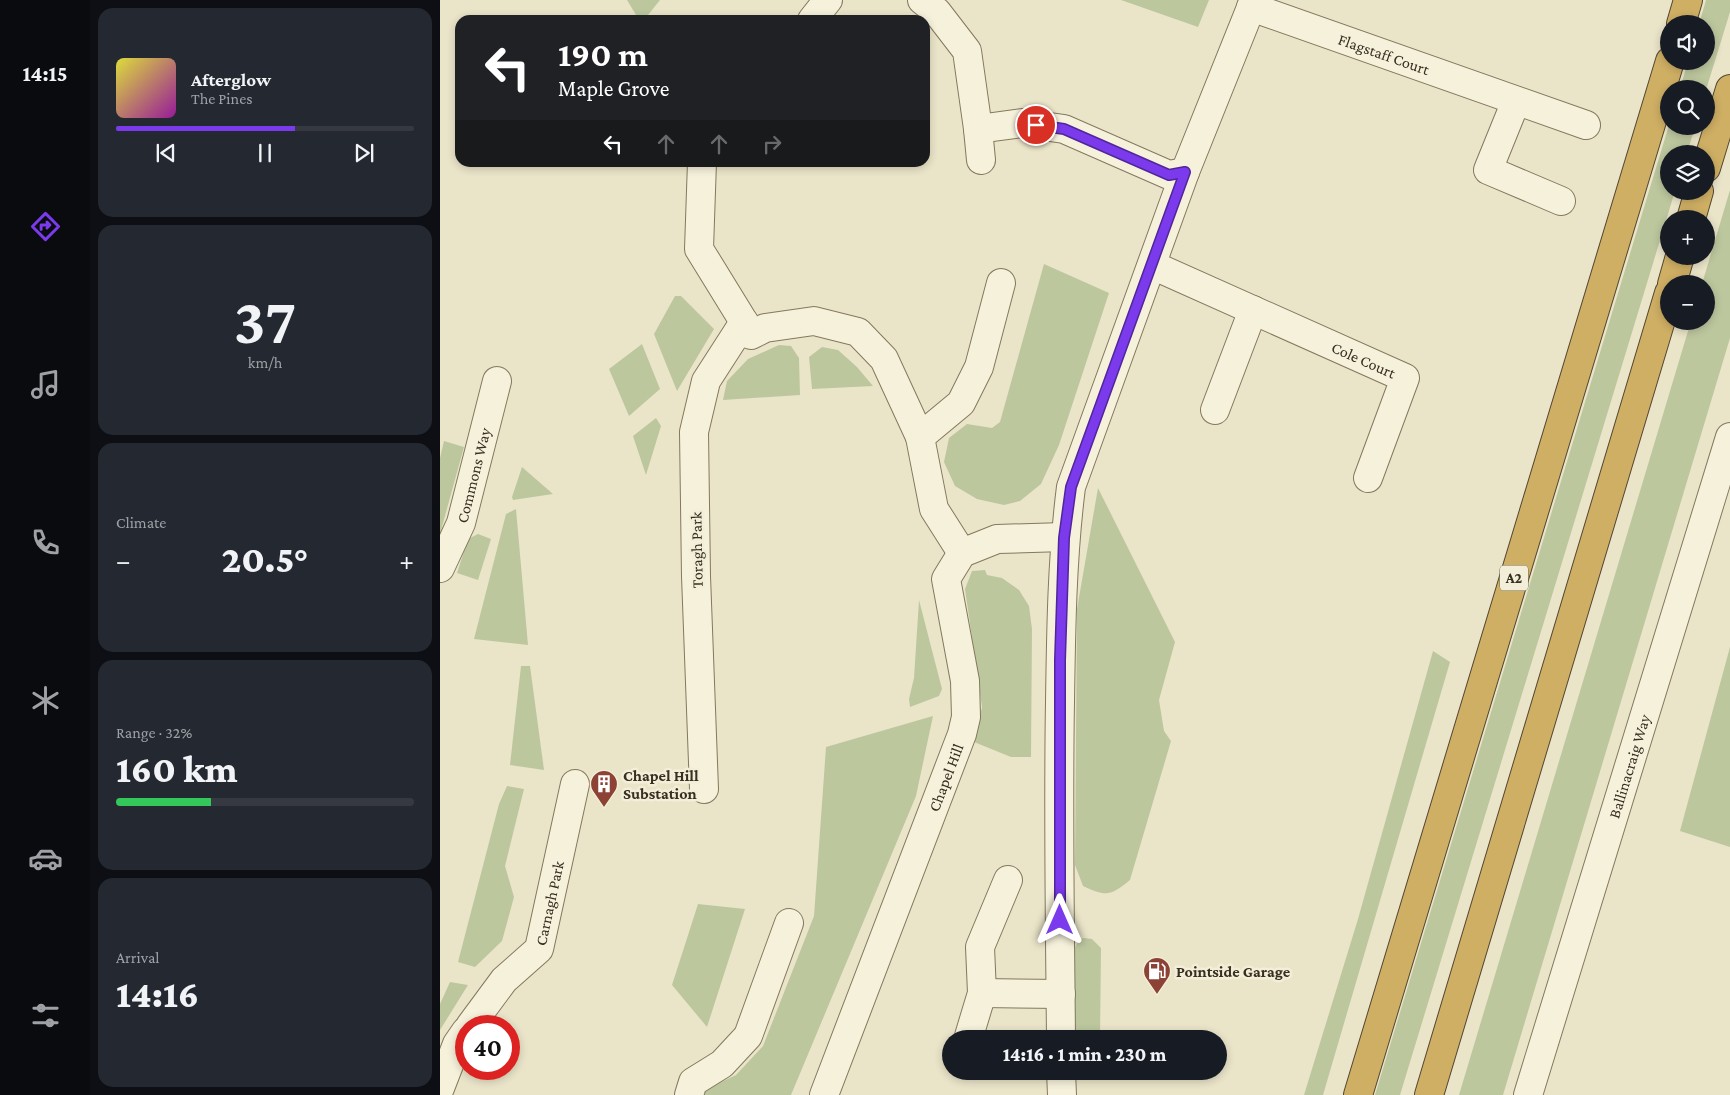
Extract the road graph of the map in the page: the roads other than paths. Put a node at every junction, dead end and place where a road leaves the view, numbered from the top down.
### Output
1 (828, 0) edge
2 (922, 0) edge
3 (1688, 0) edge
4 (1252, 3) edge
5 (816, 15) edge
6 (1684, 15) edge
7 (1667, 70) edge
8 (1730, 89) edge
9 (1516, 101) junction
10 (1586, 125) dead end
11 (978, 129) junction
12 (1713, 145) edge
13 (981, 160) dead end
14 (702, 167) edge
15 (1185, 172) junction
16 (1561, 200) dead end
17 (1152, 265) junction
18 (1001, 283) dead end
19 (1253, 310) junction
20 (744, 322) junction
21 (1660, 323) edge
22 (497, 381) dead end
23 (1215, 410) dead end
24 (920, 437) junction
25 (1730, 437) edge
26 (1368, 478) dead end
27 (1064, 538) junction
28 (962, 553) junction
29 (440, 567) edge
30 (575, 784) dead end
31 (704, 789) dead end
32 (1008, 880) dead end
33 (789, 923) dead end
34 (982, 993) junction
35 (1060, 994) junction
36 (478, 1015) edge
37 (971, 1030) edge
38 (1061, 1030) edge
39 (455, 1049) edge
40 (1061, 1080) edge
41 (440, 1088) edge
42 (688, 1095) edge
43 (824, 1095) edge
44 (1062, 1095) edge
45 (1358, 1095) edge
46 (1428, 1095) edge
47 (1528, 1095) edge

1 - 5 street
2 - 11 street
3 - 6 highway
4 - 9 street, Flagstaff Court
4 - 15 street
7 - 45 highway, A2
8 - 12 highway
9 - 10 street, Flagstaff Court
9 - 16 street
11 - 13 street
11 - 15 street
14 - 20 street
15 - 17 street
17 - 19 street, Cole Court
17 - 27 street
18 - 24 street
19 - 23 street
19 - 26 street, Cole Court
20 - 24 street
20 - 31 street, Toragh Park
21 - 46 highway
22 - 29 street, Commons Way
24 - 28 street
25 - 47 street, Ballinacraig Way
27 - 28 street
27 - 35 street
28 - 43 street, Chapel Hill
30 - 36 street, Carnagh Park
32 - 34 street
33 - 42 street
34 - 35 street
34 - 37 street
35 - 38 street
39 - 41 street
40 - 44 street

